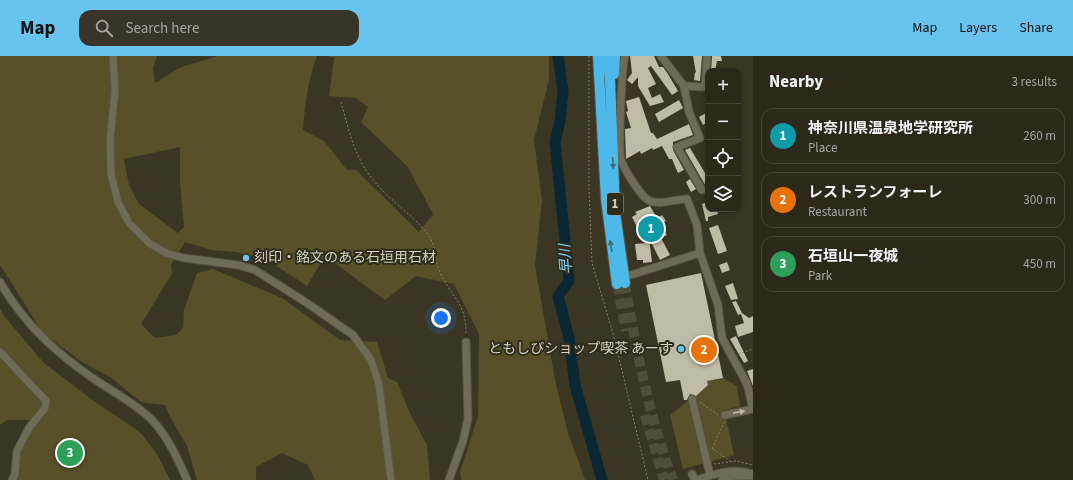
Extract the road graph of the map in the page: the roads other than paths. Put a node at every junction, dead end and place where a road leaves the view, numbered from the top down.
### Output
1 (113, 56) edge
2 (598, 56) edge
3 (606, 56) edge
4 (615, 56) edge
5 (625, 56) edge
6 (661, 56) edge
7 (707, 56) edge
8 (684, 86) junction
9 (611, 124) junction
10 (603, 150) junction
11 (702, 190) dead end
12 (700, 253) junction
13 (625, 281) junction
14 (0, 282) edge
15 (466, 342) road end
16 (0, 352) edge
17 (693, 401) road end
18 (753, 409) edge
19 (725, 415) dead end
20 (753, 475) edge
21 (700, 477) edge
22 (12, 480) edge
23 (187, 480) edge
24 (391, 480) edge
25 (449, 480) edge
26 (722, 480) edge

1 - 24 street
2 - 10 highway, 1
3 - 9 highway, 1
3 - 10 highway, 1
4 - 9 highway, 1
5 - 12 street
6 - 8 street
7 - 8 street
8 - 11 street
9 -> 13 highway, 1
13 -> 10 highway, 1
12 - 13 street
12 - 18 street
14 - 23 street
15 - 25 street
16 - 22 street
17 - 21 street
19 -> 18 street
20 - 21 street
20 - 26 street

